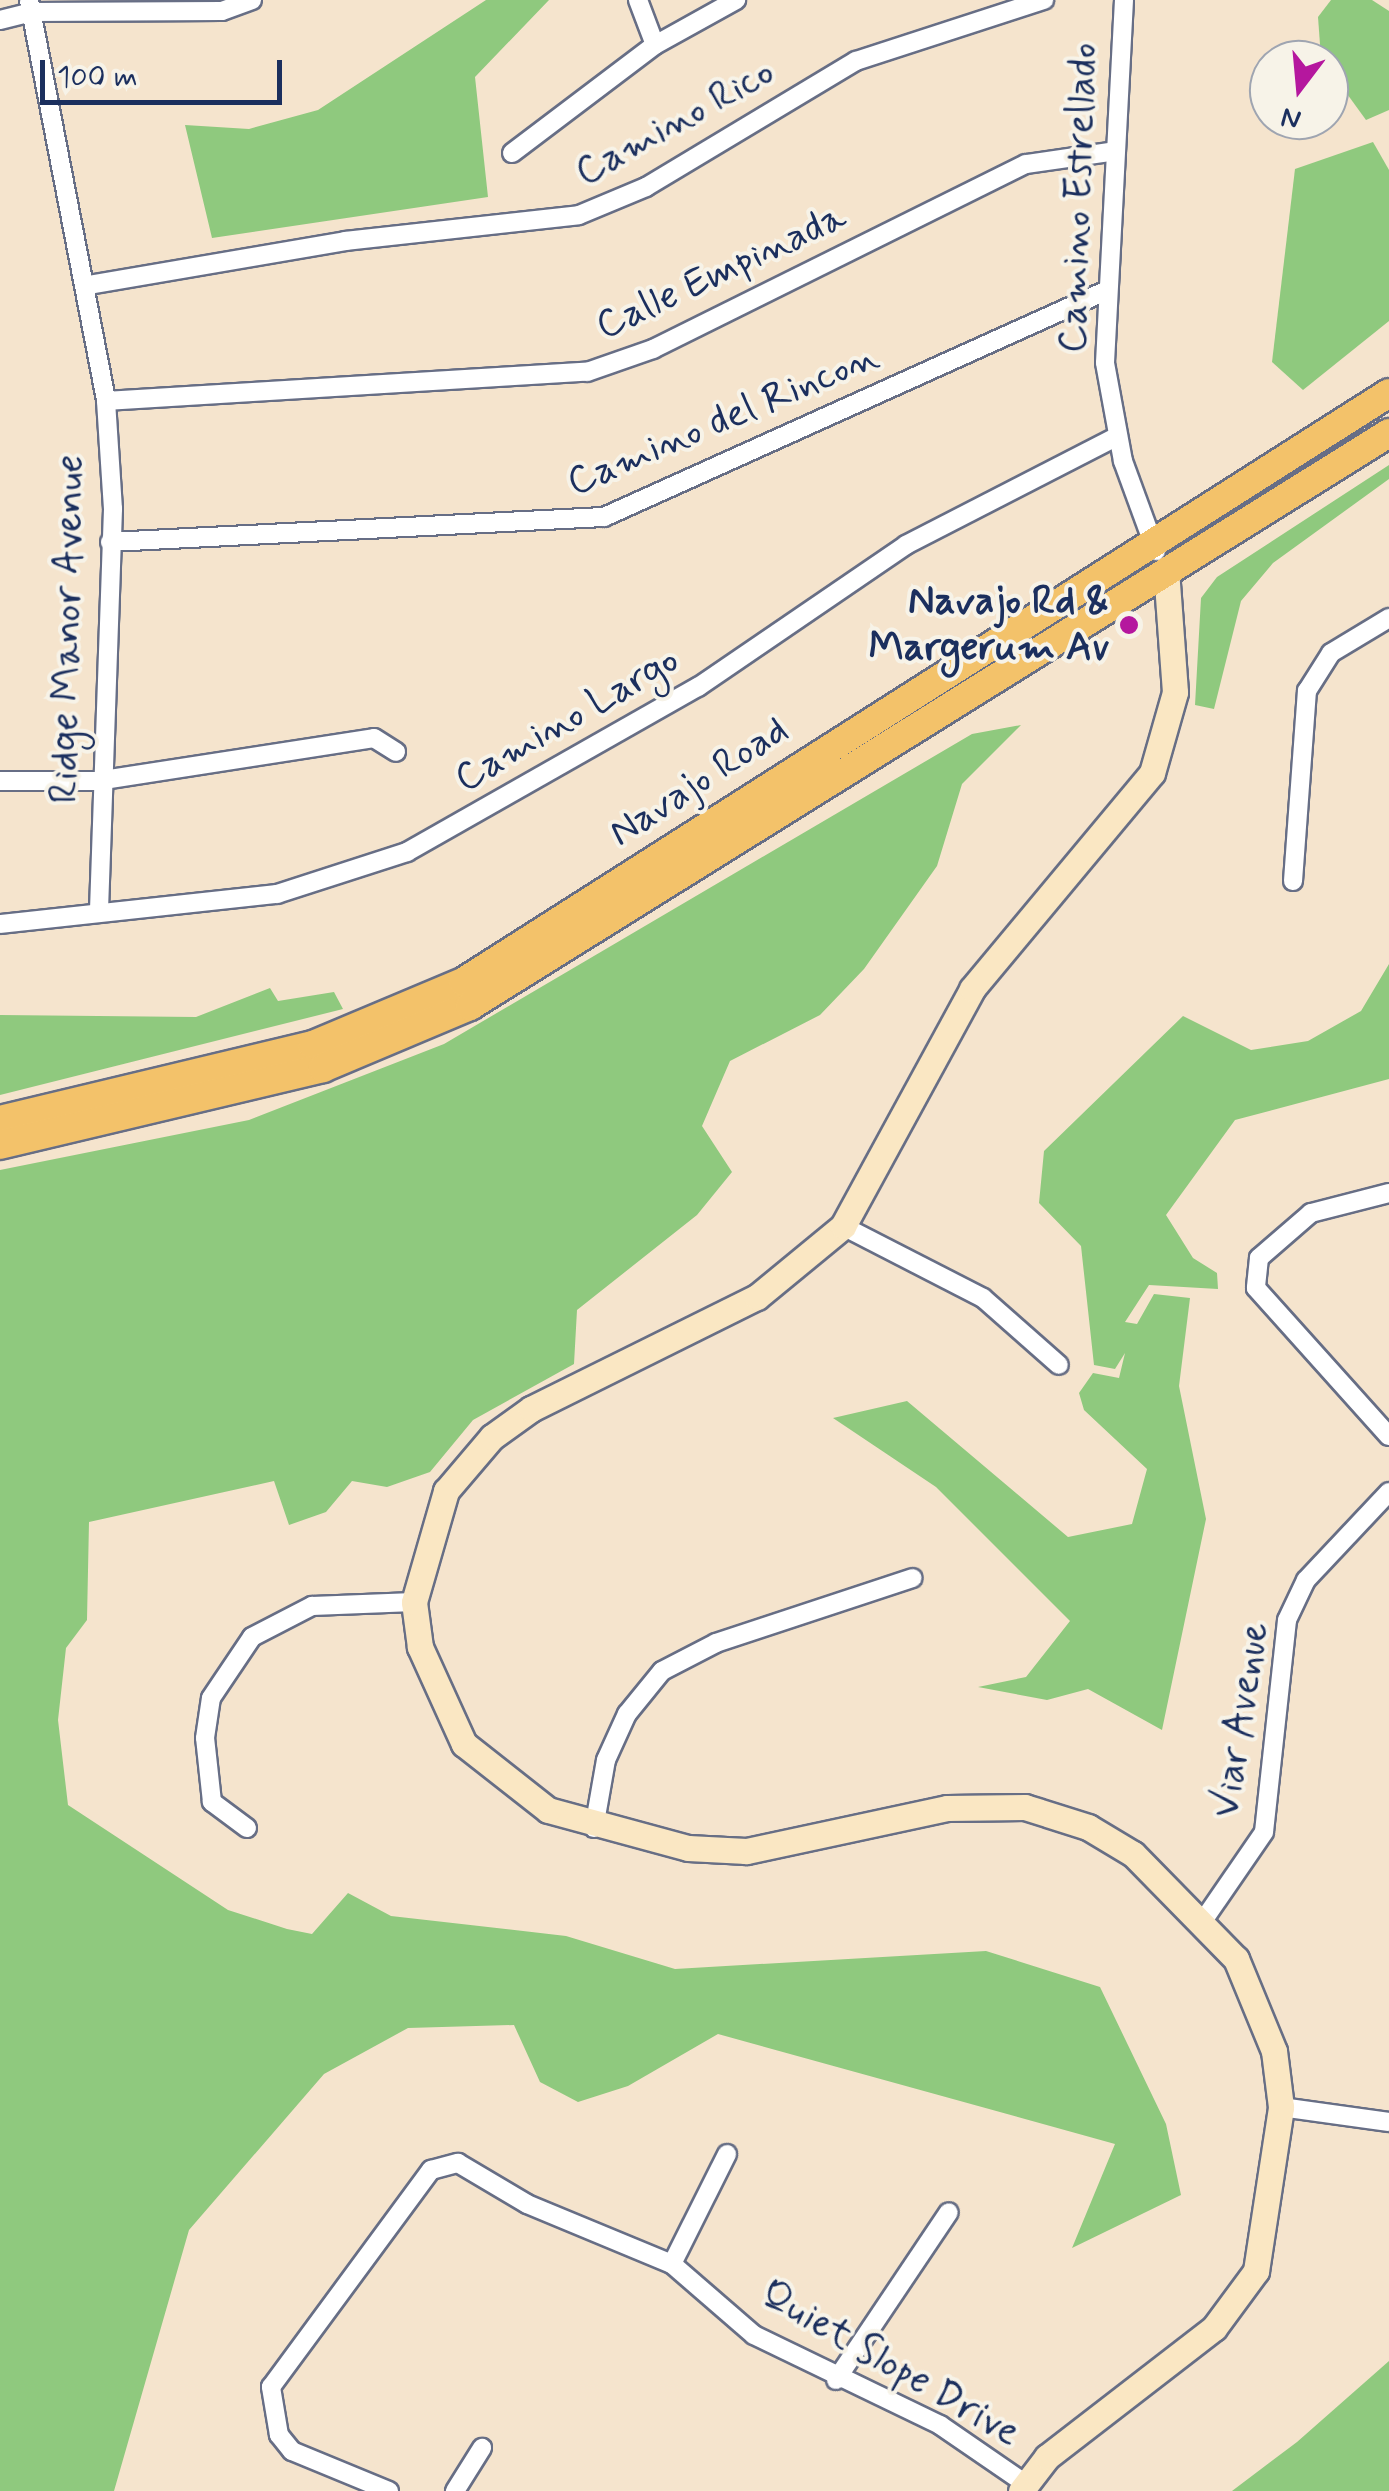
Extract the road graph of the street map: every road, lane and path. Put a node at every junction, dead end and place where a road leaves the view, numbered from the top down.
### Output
1 (252, 0) edge
2 (638, 0) edge
3 (736, 0) edge
4 (1044, 0) edge
5 (1124, 0) edge
6 (30, 6) edge
7 (0, 20) edge
8 (654, 45) junction
9 (1109, 152) junction
10 (512, 153) dead end
11 (88, 285) junction
12 (1103, 292) junction
13 (1389, 394) edge
14 (106, 401) junction
15 (1344, 420) junction
16 (1389, 433) edge
17 (1118, 436) junction
18 (1363, 448) junction
19 (1150, 539) junction
20 (110, 542) junction
21 (1166, 569) junction
22 (1389, 618) edge
23 (396, 752) dead end
24 (0, 781) edge
25 (97, 781) junction
26 (1293, 881) dead end
27 (99, 908) junction
28 (0, 924) edge
29 (0, 1120) edge
30 (0, 1145) edge
31 (1389, 1193) edge
32 (843, 1226) junction
33 (1059, 1365) dead end
34 (1389, 1436) edge
35 (1389, 1492) edge
36 (914, 1578) dead end
37 (414, 1602) junction
38 (246, 1828) dead end
39 (594, 1828) junction
40 (1205, 1918) junction
41 (1281, 2108) junction
42 (1389, 2122) edge
43 (726, 2154) dead end
44 (949, 2212) dead end
45 (672, 2264) junction
46 (836, 2380) junction
47 (482, 2448) dead end
48 (1023, 2488) edge
49 (389, 2491) edge
50 (455, 2491) edge

1 - 6 street
2 - 8 street
3 - 8 street
4 - 11 street, Camino Rico
5 - 9 street, Camino Estrellado
6 - 7 street
6 - 11 street, Ridge Manor Avenue
8 - 10 street
9 - 12 street, Camino Estrellado
9 - 14 street, Calle Empinada
11 - 14 street, Ridge Manor Avenue
12 - 17 street, Camino Estrellado
12 - 20 street, Camino del Rincon
13 - 15 main road, Navajo Road
14 - 20 street, Ridge Manor Avenue
15 - 18 main road
15 - 19 main road, Navajo Road
16 - 18 main road, Navajo Road
17 - 19 street, Camino Estrellado
17 - 27 street, Camino Largo
18 - 21 main road, Navajo Road
19 - 21 street, Camino Estrellado
19 - 29 main road, Navajo Road
20 - 25 street, Ridge Manor Avenue
21 - 30 main road, Navajo Road
21 - 32 street
22 - 26 street
23 - 25 street
24 - 25 street
25 - 27 street, Ridge Manor Avenue
27 - 28 street, Camino Largo
31 - 34 street
32 - 33 street
32 - 37 street
35 - 40 street, Viar Avenue
36 - 39 street
37 - 38 street
37 - 39 street
39 - 40 street
40 - 41 street
41 - 42 street
41 - 48 street
43 - 45 street
44 - 46 street
45 - 46 street, Quiet Slope Drive
45 - 49 street, Quiet Slope Drive
46 - 48 street, Quiet Slope Drive
47 - 50 street

